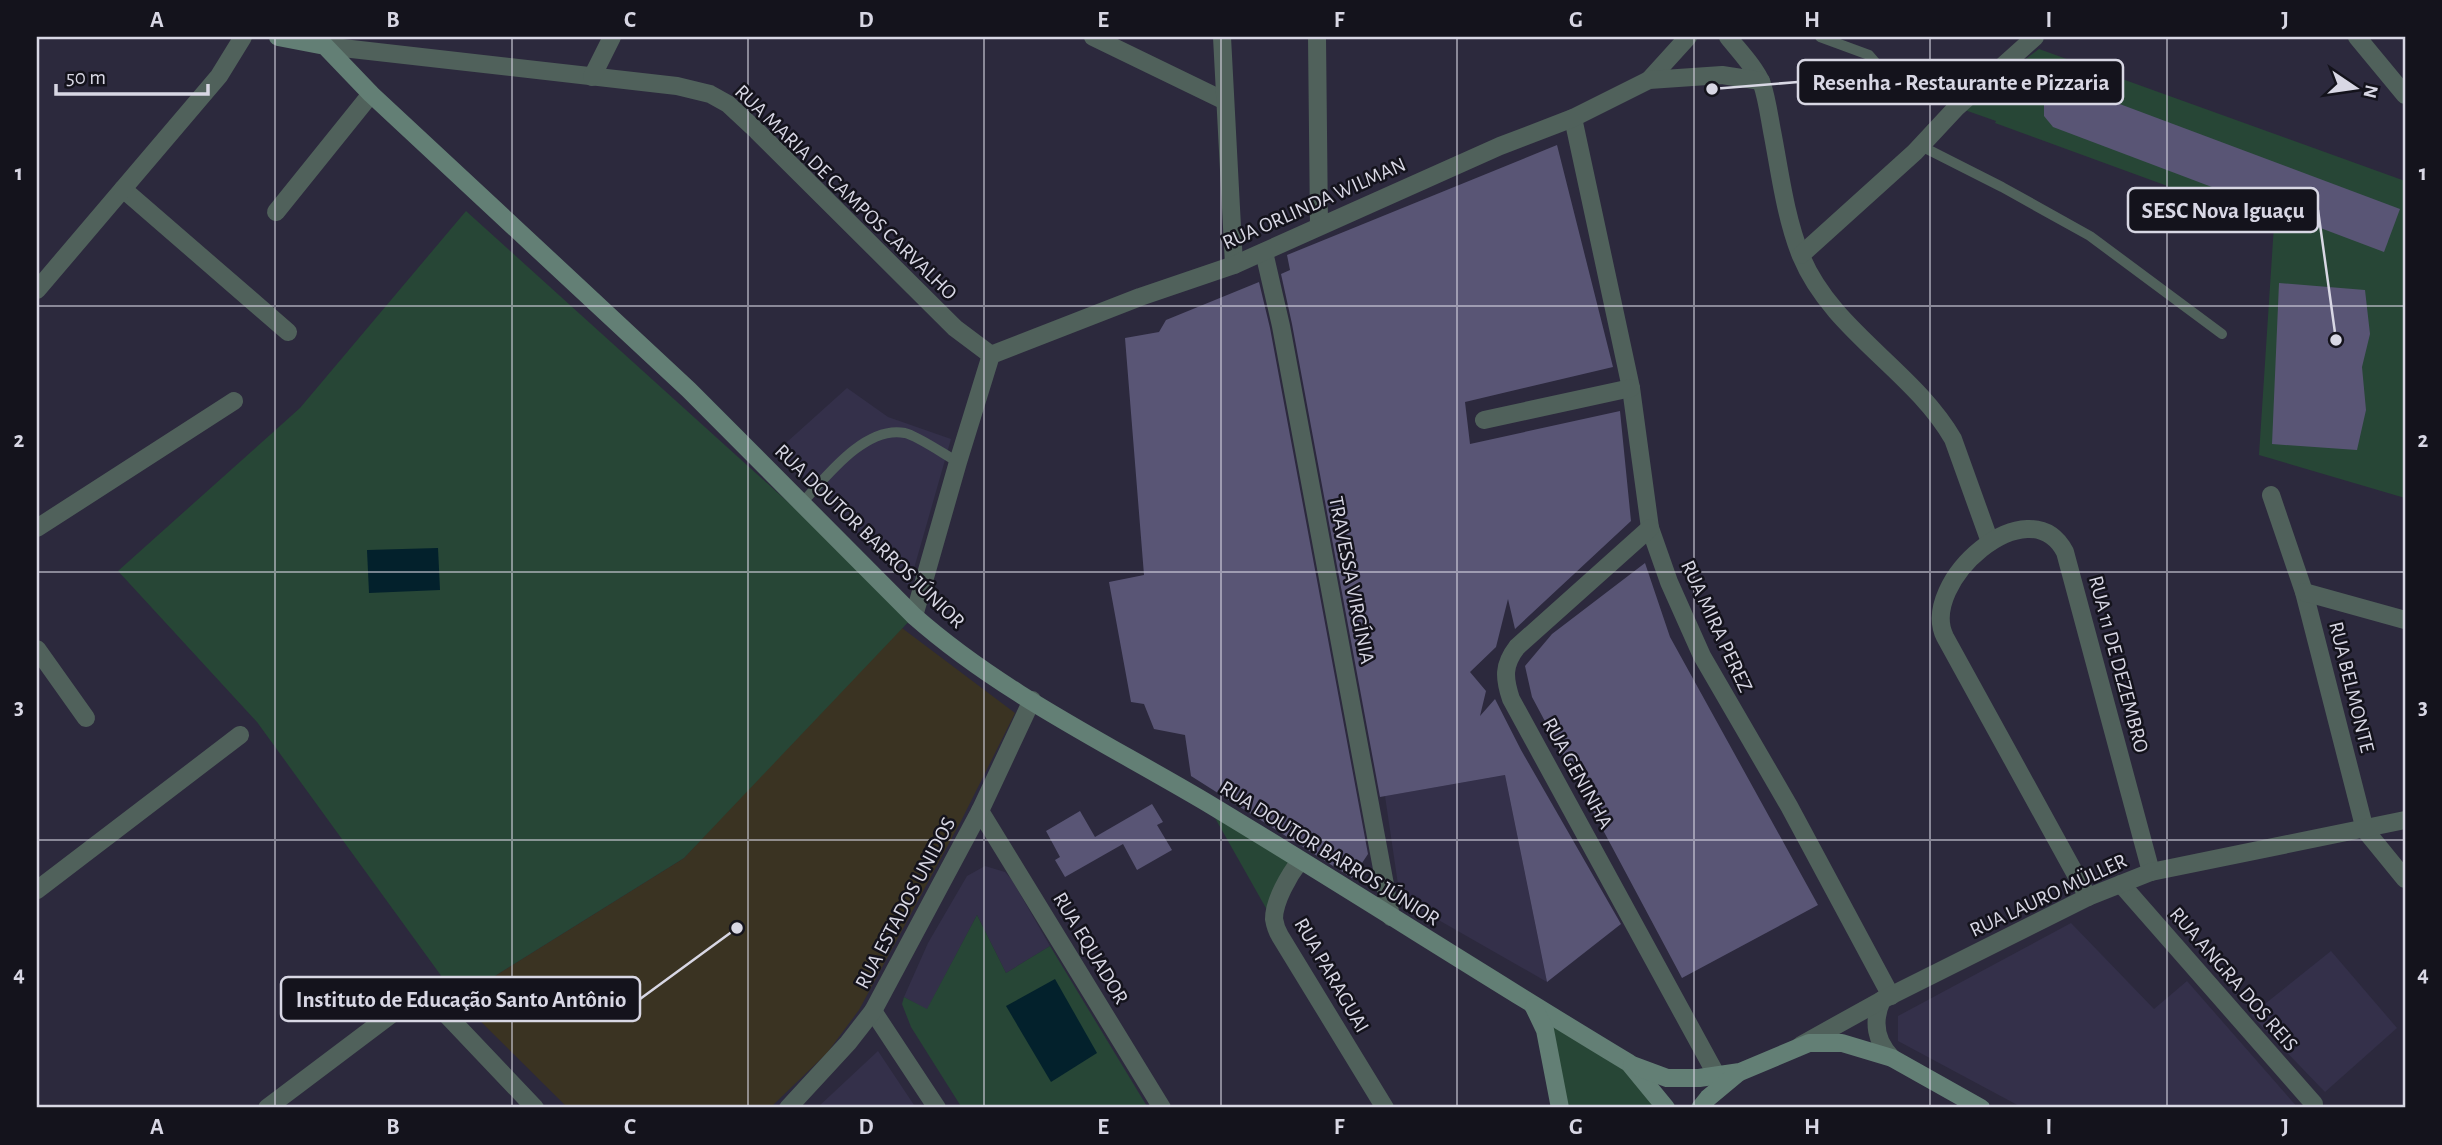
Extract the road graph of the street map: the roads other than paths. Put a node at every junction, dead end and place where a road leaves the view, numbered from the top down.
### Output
1 (243, 37) edge
2 (278, 37) edge
3 (612, 37) edge
4 (1093, 37) edge
5 (1222, 37) edge
6 (1317, 37) edge
7 (1688, 37) edge
8 (1728, 37) edge
9 (1820, 37) edge
10 (2035, 37) edge
11 (2357, 37) edge
12 (325, 46) junction
13 (592, 77) junction
14 (1649, 80) junction
15 (1761, 81) junction
16 (1900, 91) dead end
17 (371, 94) junction
18 (2405, 95) edge
19 (1225, 101) junction
20 (1573, 118) junction
21 (1921, 146) junction
22 (123, 189) junction
23 (276, 212) dead end
24 (1320, 226) junction
25 (1264, 252) junction
26 (1801, 255) junction
27 (1234, 265) junction
28 (37, 290) edge
29 (288, 332) dead end
30 (2222, 334) dead end
31 (992, 355) junction
32 (1631, 388) junction
33 (234, 401) dead end
34 (1484, 421) dead end
35 (958, 462) junction
36 (2271, 495) dead end
37 (802, 503) junction
38 (37, 528) edge
39 (1650, 528) junction
40 (1990, 542) junction
41 (2304, 592) junction
42 (914, 616) junction
43 (2405, 620) edge
44 (37, 649) edge
45 (1032, 700) junction
46 (86, 718) dead end
47 (240, 735) dead end
48 (981, 811) junction
49 (2405, 820) edge
50 (2365, 830) junction
51 (1300, 861) junction
52 (2151, 872) junction
53 (2405, 879) edge
54 (2121, 884) junction
55 (37, 890) edge
56 (2088, 897) junction
57 (1391, 917) junction
58 (1886, 998) junction
59 (1533, 1005) junction
60 (873, 1012) junction
61 (1801, 1045) junction
62 (1892, 1058) junction
63 (1629, 1063) junction
64 (1740, 1072) junction
65 (1717, 1076) junction
66 (2314, 1104) dead end
67 (267, 1108) edge
68 (536, 1108) edge
69 (788, 1108) edge
70 (937, 1108) edge
71 (1162, 1108) edge
72 (1385, 1108) edge
73 (1560, 1108) edge
74 (1666, 1108) edge
75 (1700, 1108) edge
76 (1981, 1108) edge

1 - 22 street
2 - 12 main road
3 - 13 street
4 - 19 street
5 - 19 street
6 - 24 street
7 - 14 street
8 - 15 street
9 - 16 lane
10 - 21 street
11 - 18 street
12 - 13 street, RUA MARIA DE CAMPOS CARVALHO
12 - 17 main road, RUA DOUTOR BARROS JÚNIOR
13 - 31 street, RUA MARIA DE CAMPOS CARVALHO
14 - 15 street, RUA ORLINDA WILMAN
14 - 20 street, RUA ORLINDA WILMAN
15 - 26 street
17 - 23 street
17 - 37 main road, RUA DOUTOR BARROS JÚNIOR
19 - 27 street
20 - 24 street, RUA ORLINDA WILMAN
20 - 32 street, RUA MIRA PEREZ
21 - 26 street
21 - 30 lane
22 - 28 street
22 - 29 street
24 - 25 street, RUA ORLINDA WILMAN
25 - 27 street, RUA ORLINDA WILMAN
25 - 57 street, TRAVESSA VIRGÍNIA
26 - 40 street
27 - 31 street, RUA ORLINDA WILMAN
31 - 35 street
32 - 34 street
32 - 39 street, RUA MIRA PEREZ
33 - 38 street
35 - 37 lane
35 - 42 street
36 - 41 street, RUA BELMONTE
37 - 42 main road, RUA DOUTOR BARROS JÚNIOR
39 - 58 street, RUA MIRA PEREZ
39 - 65 street, RUA GENINHA
40 - 52 street, RUA 11 DE DEZEMBRO
40 - 56 street, RUA 11 DE DEZEMBRO
41 - 43 street
41 - 50 street, RUA BELMONTE
42 - 45 main road, RUA DOUTOR BARROS JÚNIOR
44 - 46 street
45 - 48 street, RUA ESTADOS UNIDOS
45 - 51 main road, RUA DOUTOR BARROS JÚNIOR
47 - 55 street
48 - 60 street, RUA ESTADOS UNIDOS
48 - 71 street, RUA EQUADOR
49 - 50 street, RUA LAURO MÜLLER
50 - 52 street, RUA LAURO MÜLLER
50 - 53 street, RUA BELMONTE
51 - 57 main road, RUA DOUTOR BARROS JÚNIOR
51 - 72 street, RUA PARAGUAI
52 - 54 street, RUA LAURO MÜLLER
54 - 56 street, RUA LAURO MÜLLER
54 - 66 street, RUA ANGRA DOS REIS
56 - 58 street, RUA LAURO MÜLLER
57 - 59 main road, RUA DOUTOR BARROS JÚNIOR
58 - 61 street, RUA LAURO MÜLLER
58 - 62 street
59 - 63 main road, RUA DOUTOR BARROS JÚNIOR
59 - 73 main road
60 - 69 street, RUA ESTADOS UNIDOS
60 - 70 street
61 - 62 main road, RUA LAURO MÜLLER
61 - 64 main road, RUA LAURO MÜLLER
62 - 76 main road, RUA LAURO MÜLLER
63 - 65 main road, RUA LAURO MÜLLER
63 - 74 main road, RUA DOUTOR BARROS JÚNIOR
64 - 65 main road, RUA LAURO MÜLLER
64 - 75 main road, RUA LAURO MÜLLER
67 - 68 street

